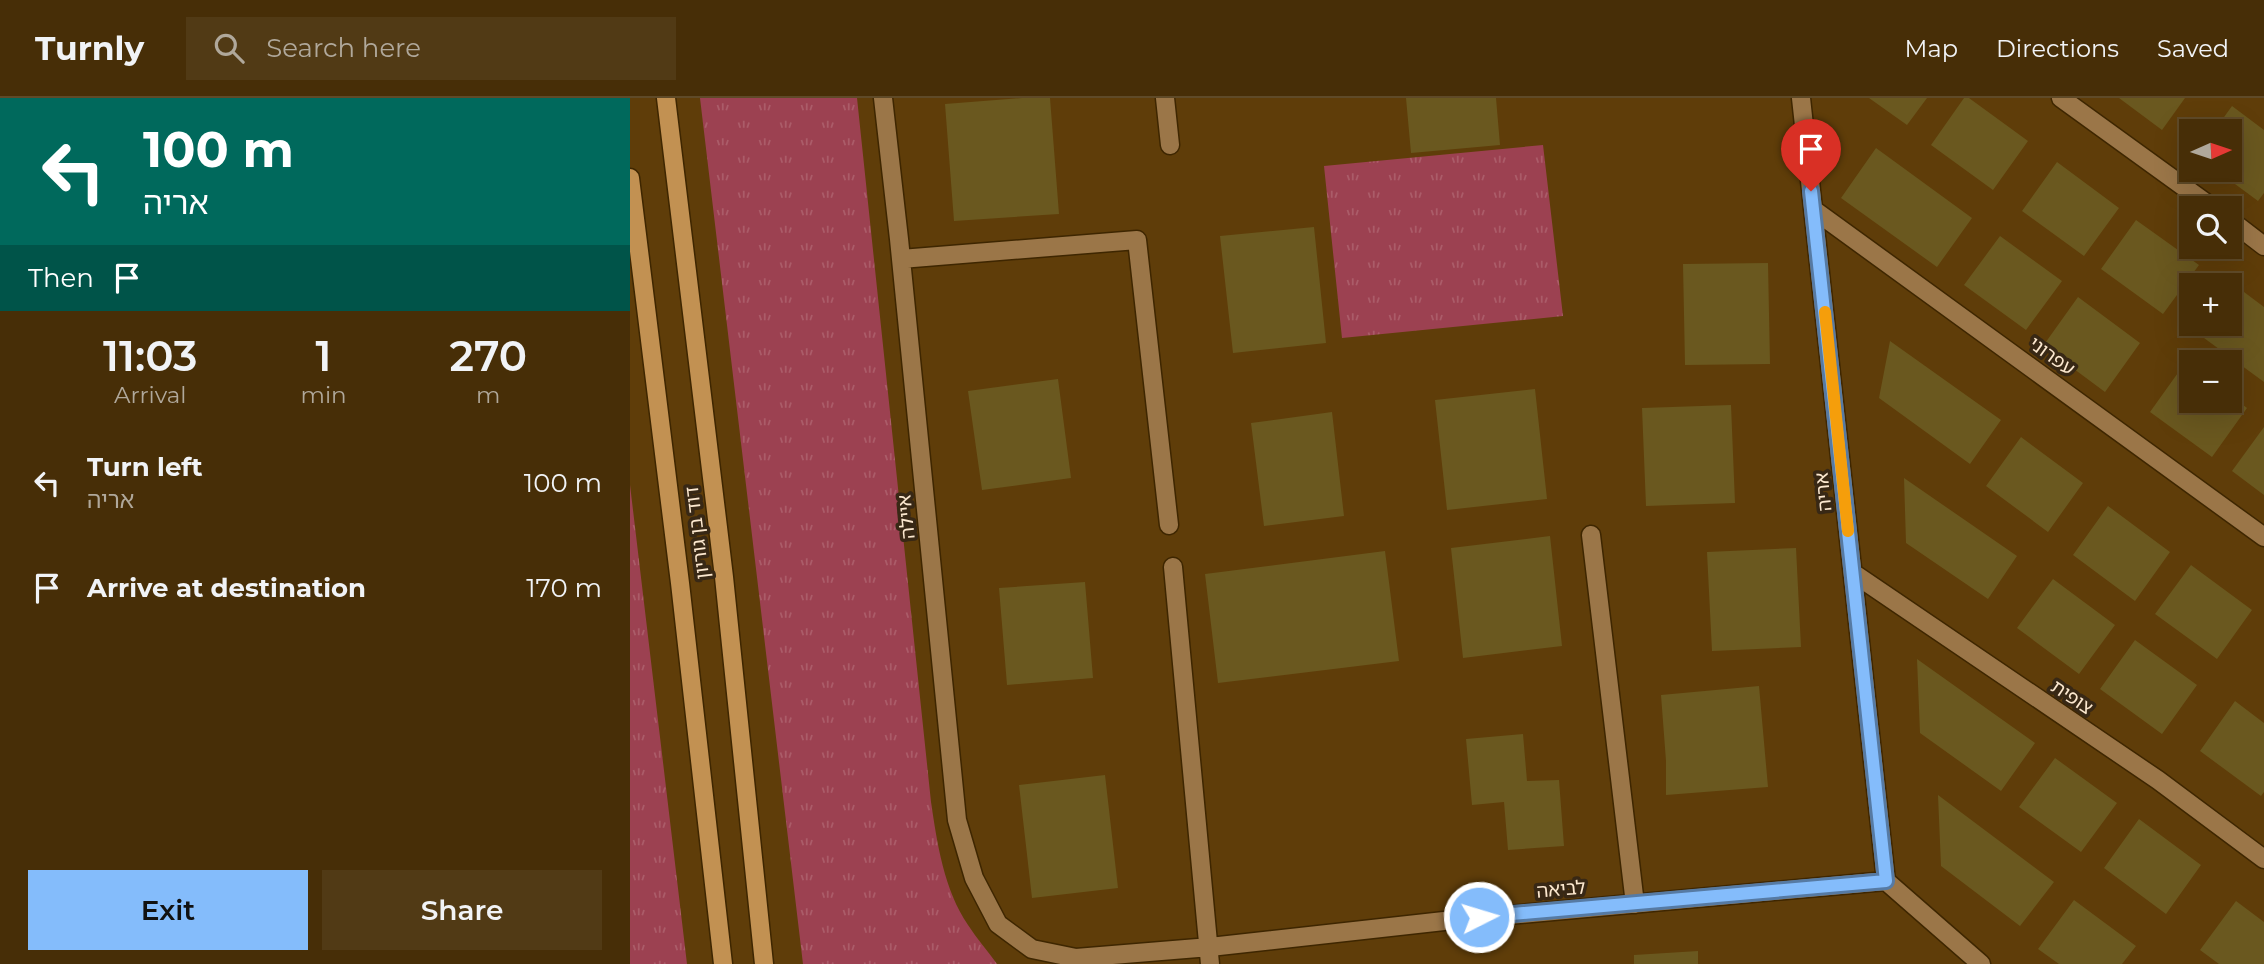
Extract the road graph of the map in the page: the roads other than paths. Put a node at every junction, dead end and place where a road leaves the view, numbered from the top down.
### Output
1 (666, 98) edge
2 (883, 98) edge
3 (1165, 98) edge
4 (1801, 98) edge
5 (2060, 98) edge
6 (1170, 145) dead end
7 (630, 178) edge
8 (2196, 196) edge
9 (1814, 210) junction
10 (2242, 229) edge
11 (2264, 246) edge
12 (901, 259) junction
13 (1169, 525) dead end
14 (1591, 536) dead end
15 (2264, 537) edge
16 (1173, 567) dead end
17 (1853, 573) junction
18 (2264, 859) edge
19 (1886, 881) junction
20 (1635, 904) junction
21 (998, 925) joint
22 (1210, 956) edge
23 (723, 964) edge
24 (764, 964) edge
25 (1981, 964) edge

1 - 24 main road, דוד בן גוריון
2 - 12 street, איילה
3 - 6 street
4 - 9 street, אריה
5 - 8 street
7 - 23 main road, דוד בן גוריון
9 - 15 street, עפרוני
9 - 17 street, אריה
10 - 11 street
12 - 13 street
12 - 21 street, איילה
14 - 20 street
16 - 22 street
17 - 18 street, צופית
17 - 19 street, אריה
19 - 20 street, לביאה
19 - 25 street
20 - 22 street, לביאה
21 - 22 street, לביאה

